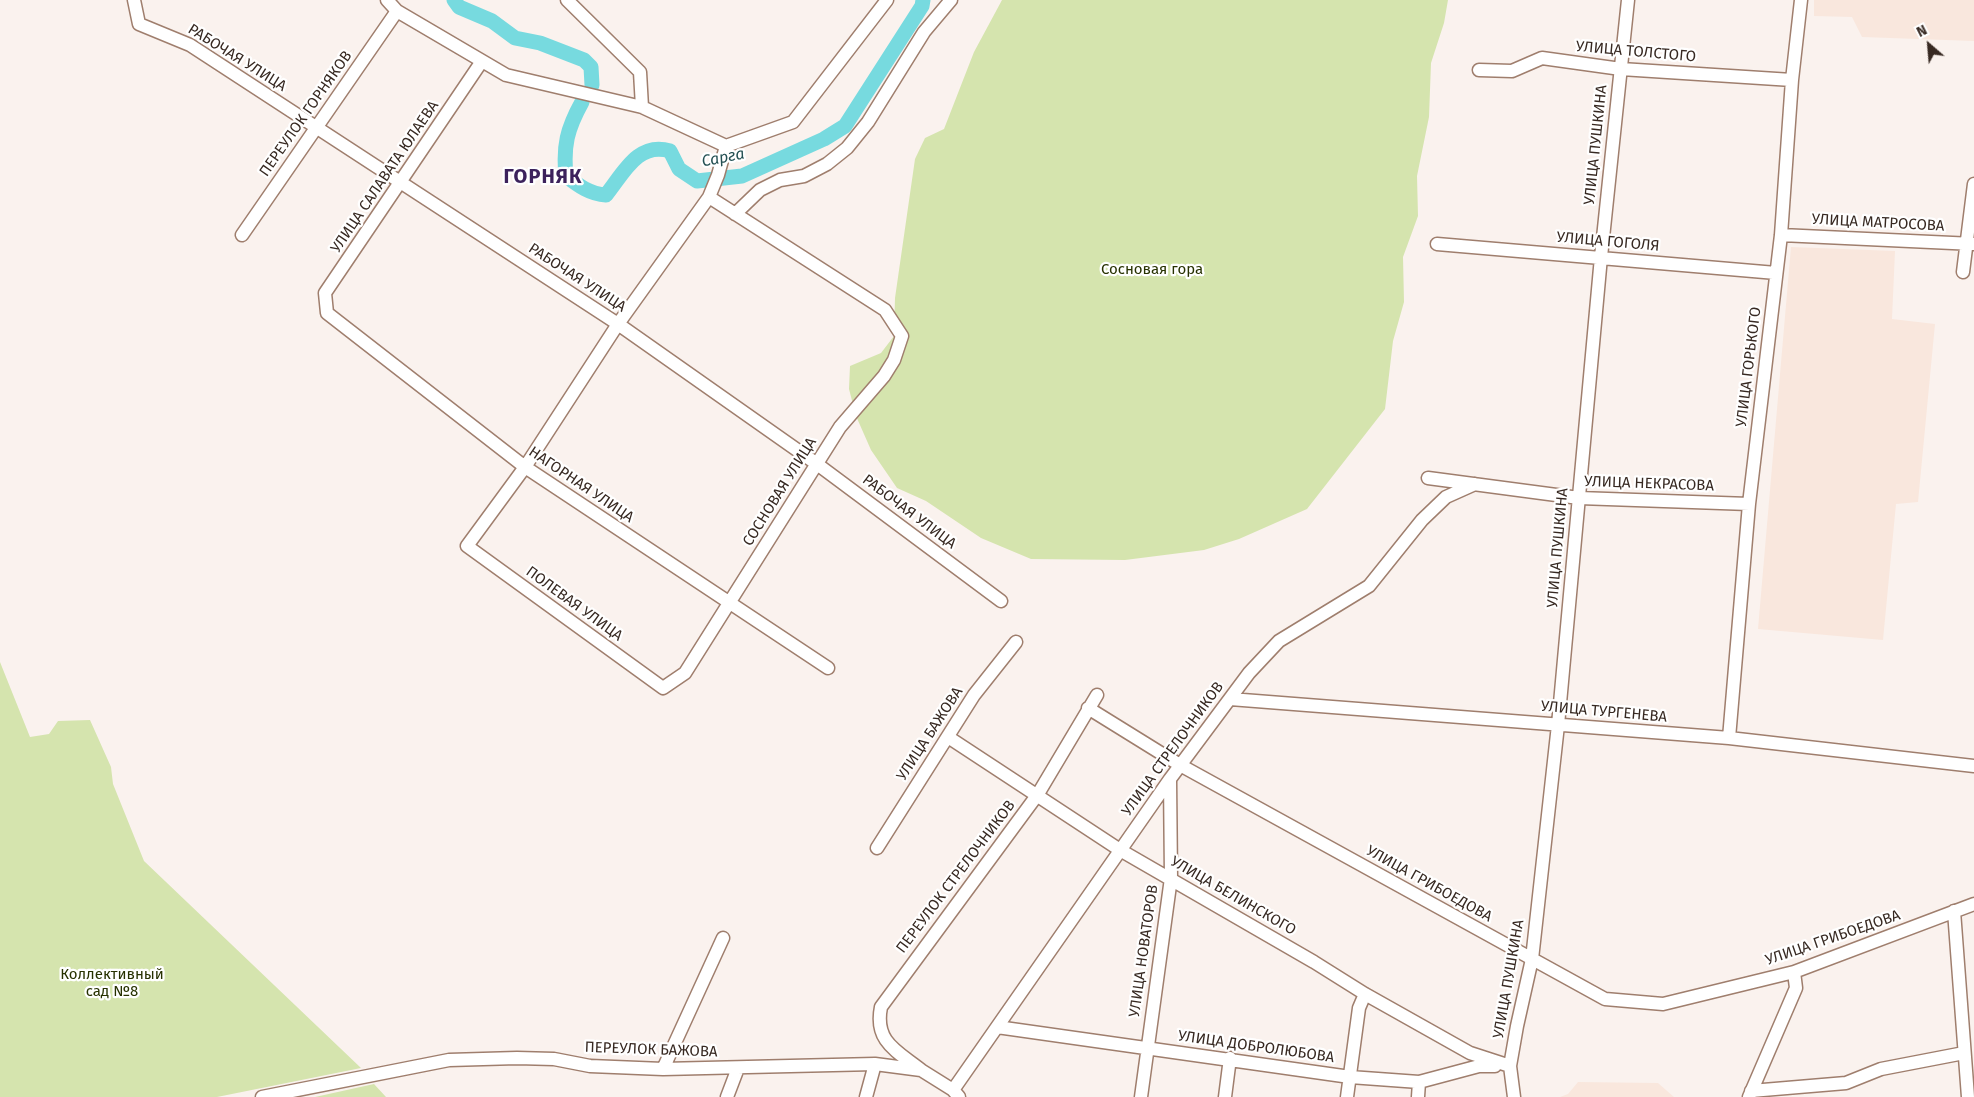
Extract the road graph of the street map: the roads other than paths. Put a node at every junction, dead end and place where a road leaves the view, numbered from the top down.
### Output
1 (134, 0) edge
2 (388, 0) edge
3 (567, 0) edge
4 (887, 0) edge
5 (951, 0) edge
6 (1628, 0) edge
7 (1801, 0) edge
8 (397, 11) junction
9 (482, 61) junction
10 (1621, 69) junction
11 (1479, 70) dead end
12 (1792, 80) junction
13 (642, 107) junction
14 (316, 128) junction
15 (726, 146) junction
16 (400, 183) junction
17 (1974, 184) edge
18 (714, 186) junction
19 (736, 214) junction
20 (242, 235) dead end
21 (1781, 235) junction
22 (1437, 244) dead end
23 (1970, 244) edge
24 (1601, 257) junction
25 (1963, 272) dead end
26 (1776, 273) junction
27 (327, 313) joint
28 (618, 324) junction
29 (817, 464) junction
30 (524, 467) junction
31 (1428, 478) dead end
32 (1475, 484) junction
33 (1578, 498) junction
34 (1749, 504) junction
35 (1001, 601) dead end
36 (730, 603) junction
37 (1016, 642) dead end
38 (828, 668) dead end
39 (663, 688) joint
40 (1097, 695) dead end
41 (1230, 699) junction
42 (1088, 708) junction
43 (1558, 724) junction
44 (948, 737) junction
45 (1729, 738) junction
46 (1180, 765) junction
47 (1974, 766) edge
48 (1170, 779) junction
49 (1038, 794) junction
50 (877, 848) dead end
51 (1120, 850) junction
52 (1170, 878) junction
53 (1974, 904) edge
54 (1954, 911) junction
55 (723, 938) dead end
56 (1532, 959) junction
57 (1794, 972) junction
58 (1365, 994) junction
59 (997, 1027) junction
60 (1147, 1049) junction
61 (1964, 1053) junction
62 (1230, 1058) junction
63 (875, 1064) junction
64 (1510, 1066) junction
65 (738, 1068) junction
66 (663, 1069) junction
67 (921, 1070) junction
68 (1350, 1077) junction
69 (1419, 1082) junction
70 (956, 1094) edge
71 (1750, 1094) edge
72 (262, 1097) edge
73 (727, 1097) edge
74 (866, 1097) edge
75 (1141, 1097) edge
76 (1225, 1097) edge
77 (1347, 1097) edge
78 (1418, 1097) edge
79 (1514, 1097) edge
80 (1968, 1097) edge

1 - 14 street, РАБОЧАЯ УЛИЦА
2 - 8 street
3 - 13 street
4 - 15 street
5 - 19 street
6 - 10 street, УЛИЦА ПУШКИНА
7 - 12 street, УЛИЦА ГОРЬКОГО
8 - 9 street
8 - 14 street, ПЕРЕУЛОК ГОРНЯКОВ
9 - 13 street
9 - 16 street, УЛИЦА САЛАВАТА ЮЛАЕВА
10 - 11 street, УЛИЦА ТОЛСТОГО
10 - 12 street, УЛИЦА ТОЛСТОГО
10 - 24 street, УЛИЦА ПУШКИНА
12 - 21 street, УЛИЦА ГОРЬКОГО
13 - 15 street
14 - 16 street, РАБОЧАЯ УЛИЦА
14 - 20 street, ПЕРЕУЛОК ГОРНЯКОВ
15 - 18 street
16 - 27 street, УЛИЦА САЛАВАТА ЮЛАЕВА
16 - 28 street, РАБОЧАЯ УЛИЦА
17 - 23 street
18 - 19 street
18 - 28 street
19 - 29 street, СОСНОВАЯ УЛИЦА
21 - 23 street, УЛИЦА МАТРОСОВА
21 - 26 street, УЛИЦА ГОРЬКОГО
22 - 24 street, УЛИЦА ГОГОЛЯ
23 - 25 street
24 - 26 street, УЛИЦА ГОГОЛЯ
24 - 33 street, УЛИЦА ПУШКИНА
26 - 34 street, УЛИЦА ГОРЬКОГО
27 - 30 street, НАГОРНАЯ УЛИЦА
28 - 29 street, РАБОЧАЯ УЛИЦА
28 - 30 street
29 - 35 street, РАБОЧАЯ УЛИЦА
29 - 36 street, СОСНОВАЯ УЛИЦА
30 - 36 street, НАГОРНАЯ УЛИЦА
30 - 39 street, ПОЛЕВАЯ УЛИЦА
31 - 32 street, УЛИЦА НЕКРАСОВА
32 - 33 street, УЛИЦА НЕКРАСОВА
32 - 41 street, УЛИЦА СТРЕЛОЧНИКОВ
33 - 34 street, УЛИЦА НЕКРАСОВА
33 - 43 street, УЛИЦА ПУШКИНА
34 - 45 street, УЛИЦА ГОРЬКОГО
36 - 38 street, НАГОРНАЯ УЛИЦА
36 - 39 street, СОСНОВАЯ УЛИЦА
37 - 44 street, УЛИЦА БАЖОВА
40 - 42 street, ПЕРЕУЛОК СТРЕЛОЧНИКОВ
41 - 43 street, УЛИЦА ТУРГЕНЕВА
41 - 46 street, УЛИЦА СТРЕЛОЧНИКОВ
42 - 46 street, УЛИЦА ГРИБОЕДОВА
42 - 49 street, ПЕРЕУЛОК СТРЕЛОЧНИКОВ
43 - 45 street, УЛИЦА ТУРГЕНЕВА
43 - 56 street, УЛИЦА ПУШКИНА
44 - 49 street, УЛИЦА БЕЛИНСКОГО
44 - 50 street, УЛИЦА БАЖОВА
45 - 47 street, УЛИЦА ТУРГЕНЕВА
46 - 48 street, УЛИЦА СТРЕЛОЧНИКОВ
46 - 56 street, УЛИЦА ГРИБОЕДОВА
48 - 51 street, УЛИЦА СТРЕЛОЧНИКОВ
48 - 52 street, УЛИЦА НОВАТОРОВ
49 - 51 street, УЛИЦА БЕЛИНСКОГО
49 - 67 street, ПЕРЕУЛОК СТРЕЛОЧНИКОВ
51 - 52 street, УЛИЦА БЕЛИНСКОГО
51 - 59 street, УЛИЦА СТРЕЛОЧНИКОВ
52 - 58 street, УЛИЦА БЕЛИНСКОГО
52 - 60 street, УЛИЦА НОВАТОРОВ
53 - 54 street, УЛИЦА ГРИБОЕДОВА
54 - 57 street, УЛИЦА ГРИБОЕДОВА
54 - 61 street
55 - 66 street
56 - 57 street, УЛИЦА ГРИБОЕДОВА
56 - 64 street, УЛИЦА ПУШКИНА
57 - 71 street
58 - 64 street, УЛИЦА БЕЛИНСКОГО
58 - 68 street
59 - 60 street, УЛИЦА ДОБРОЛЮБОВА
59 - 70 street, УЛИЦА СТРЕЛОЧНИКОВ
60 - 62 street, УЛИЦА ДОБРОЛЮБОВА
60 - 75 street, УЛИЦА НОВАТОРОВ
61 - 71 street
61 - 80 street
62 - 68 street, УЛИЦА ДОБРОЛЮБОВА
62 - 76 street
63 - 65 street
63 - 67 street
63 - 74 street
64 - 69 street, УЛИЦА ДОБРОЛЮБОВА
64 - 79 street, УЛИЦА ПУШКИНА
65 - 66 street, ПЕРЕУЛОК БАЖОВА
65 - 73 street, ПЕРЕУЛОК БАЖОВА
66 - 72 street, ПЕРЕУЛОК БАЖОВА
67 - 70 street, ПЕРЕУЛОК СТРЕЛОЧНИКОВ
68 - 69 street, УЛИЦА ДОБРОЛЮБОВА
68 - 77 street
69 - 78 street

